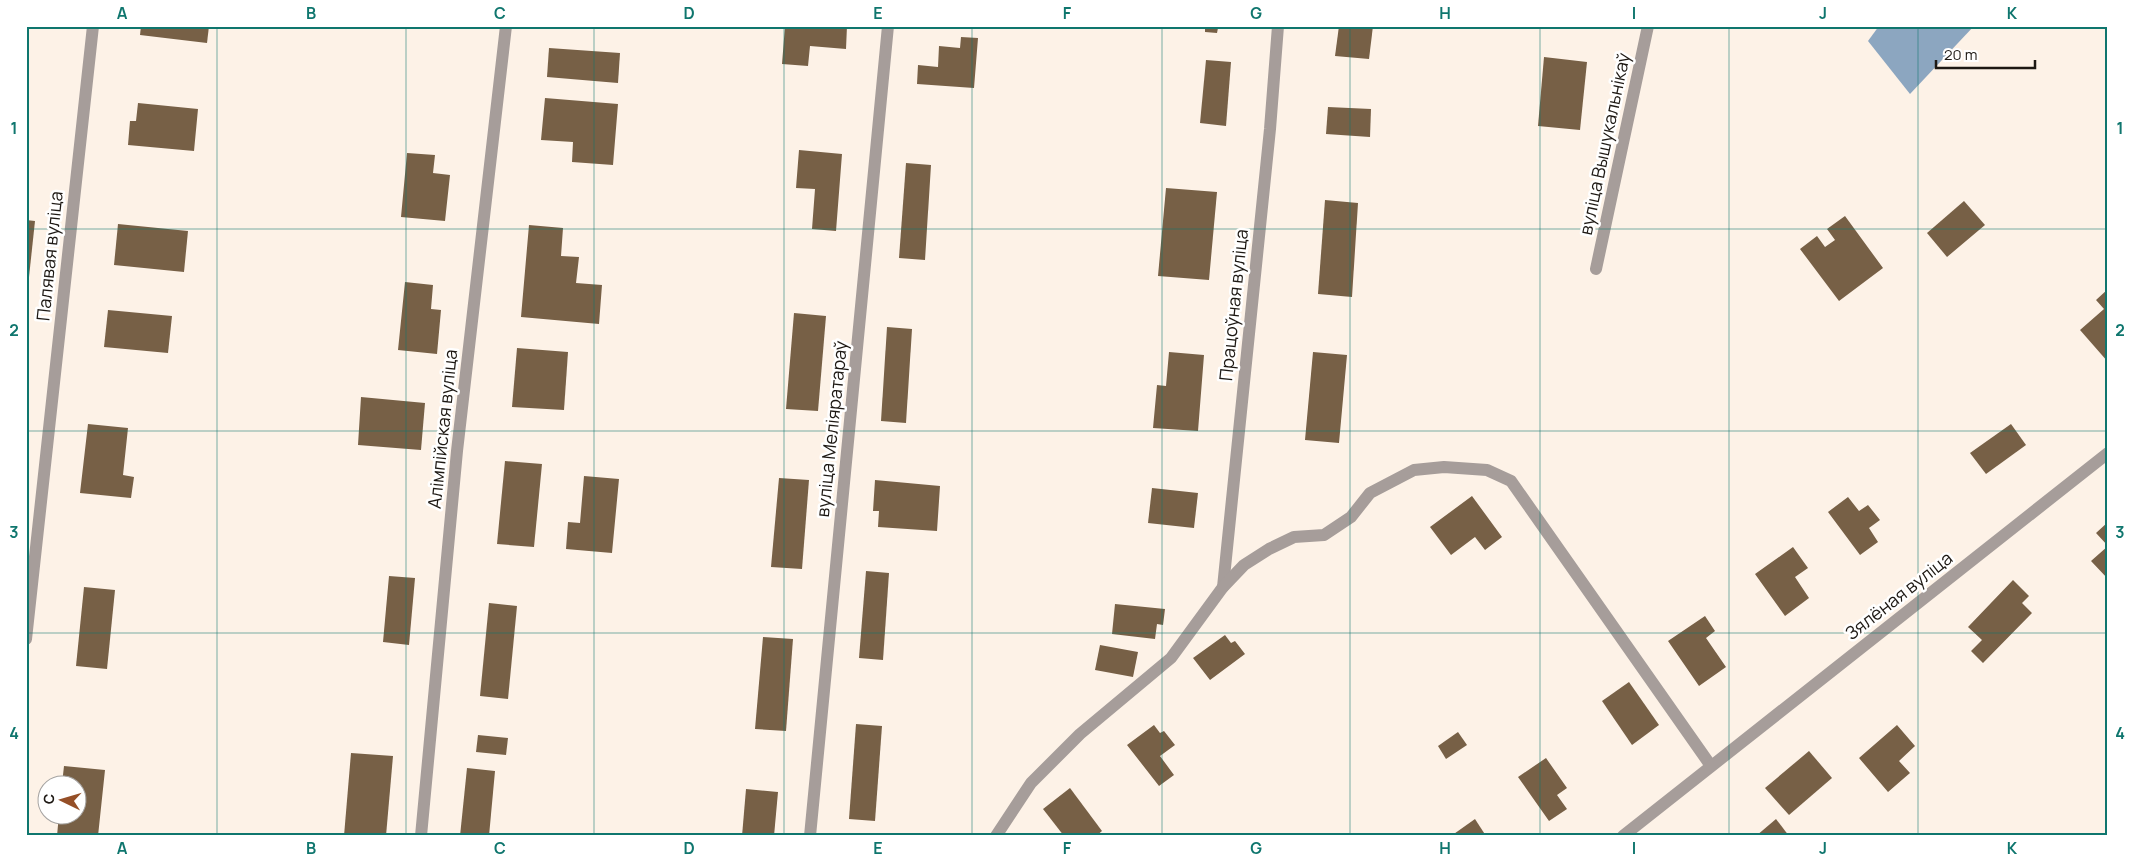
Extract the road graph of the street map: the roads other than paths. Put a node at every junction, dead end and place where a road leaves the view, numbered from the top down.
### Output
1 (93, 26) edge
2 (506, 26) edge
3 (888, 26) edge
4 (1278, 26) edge
5 (1648, 26) edge
6 (1596, 269) dead end
7 (2108, 453) edge
8 (1223, 587) junction
9 (26, 639) edge
10 (1711, 766) junction
11 (421, 836) edge
12 (810, 836) edge
13 (996, 836) edge
14 (1623, 836) edge

1 - 9 street, Палявая вуліца
2 - 11 street, Алімпійская вуліца
3 - 12 street, вуліца Меліяратараў
4 - 8 street, Працоўная вуліца
5 - 6 street, вуліца Вышукальнікаў
7 - 10 street, Зялёная вуліца
8 - 10 street
8 - 13 street
10 - 14 street, Зялёная вуліца

